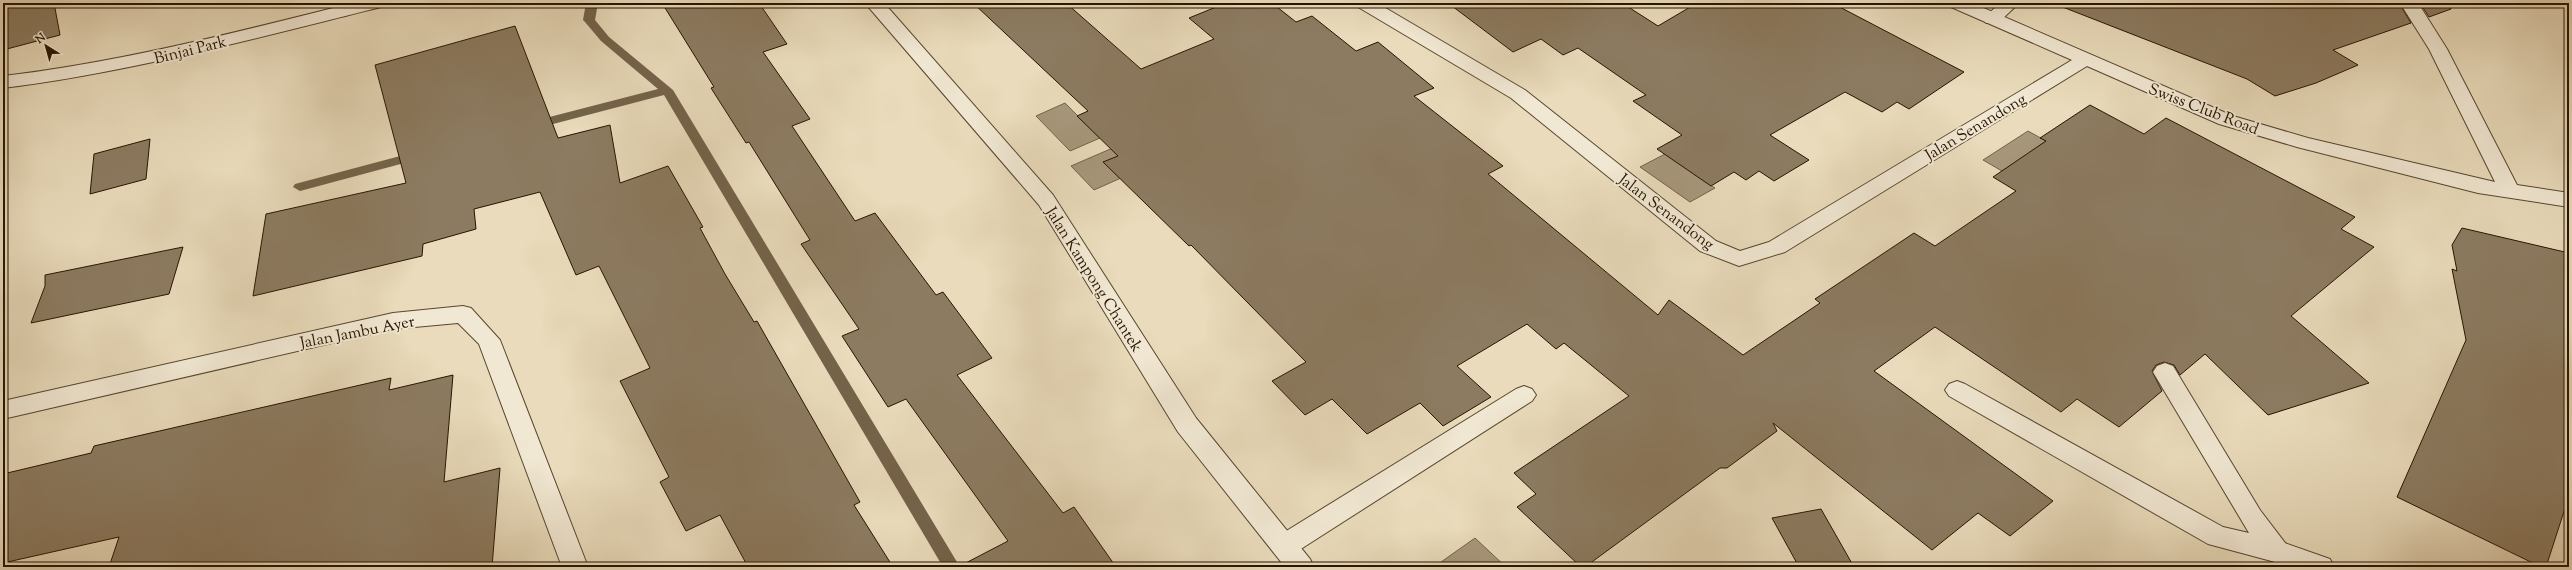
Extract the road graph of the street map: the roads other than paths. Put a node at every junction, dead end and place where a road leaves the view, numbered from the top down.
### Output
1 (375, 3) edge
2 (874, 3) edge
3 (1364, 3) edge
4 (1957, 3) edge
5 (2010, 3) edge
6 (2409, 3) edge
7 (1992, 19) junction
8 (2084, 60) junction
9 (3, 82) edge
10 (2509, 190) junction
11 (2569, 200) edge
12 (2165, 372) dead end
13 (1958, 390) dead end
14 (1524, 395) dead end
15 (3, 410) edge
16 (1284, 546) junction
17 (2279, 552) junction
18 (576, 567) edge
19 (1301, 567) edge
20 (2321, 567) edge

1 - 9 street, Binjai Park
2 - 16 street, Jalan Kampong Chantek
3 - 8 street, Jalan Senandong
4 - 7 street, Swiss Club Road
5 - 7 street
6 - 10 street
7 - 8 street, Swiss Club Road
8 - 10 street, Swiss Club Road
10 - 11 street, Swiss Club Road
12 - 17 street
13 - 17 street
14 - 16 street
15 - 18 street, Jalan Jambu Ayer
16 - 19 street, Jalan Kampong Chantek
17 - 20 street

